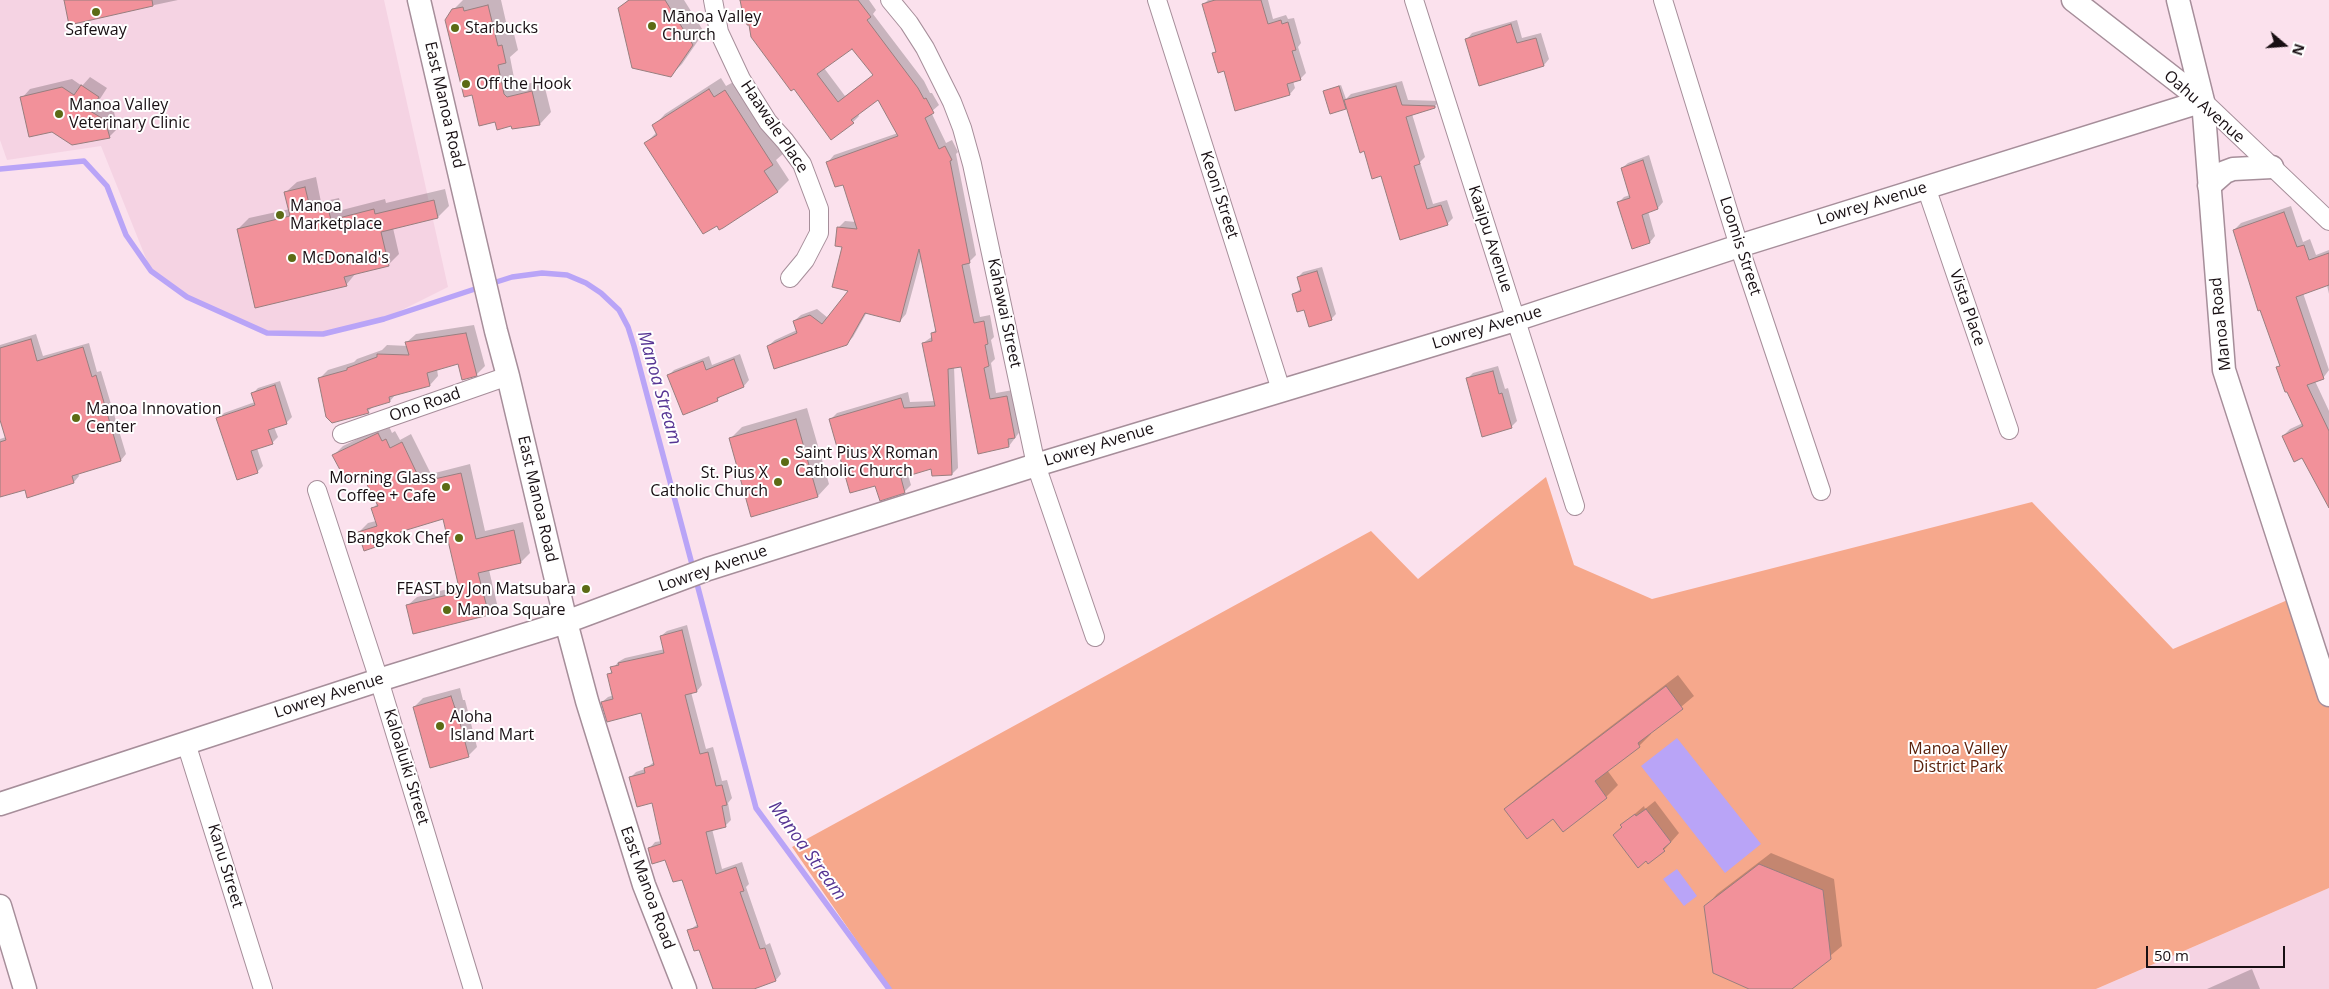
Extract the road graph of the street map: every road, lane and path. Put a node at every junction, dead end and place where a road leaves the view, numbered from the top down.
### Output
1 (419, 0) edge
2 (713, 0) edge
3 (890, 0) edge
4 (1158, 0) edge
5 (1414, 0) edge
6 (1663, 0) edge
7 (2073, 0) edge
8 (2178, 0) edge
9 (2203, 102) junction
10 (2272, 166) junction
11 (2209, 186) junction
12 (1926, 187) junction
13 (2329, 221) edge
14 (1739, 246) junction
15 (790, 278) dead end
16 (1516, 320) junction
17 (508, 376) junction
18 (1281, 390) junction
19 (2009, 430) dead end
20 (342, 434) dead end
21 (1036, 465) junction
22 (317, 490) dead end
23 (1821, 491) dead end
24 (1575, 506) dead end
25 (566, 622) junction
26 (1096, 637) dead end
27 (379, 680) junction
28 (2329, 695) edge
29 (186, 743) junction
30 (0, 804) edge
31 (0, 906) edge
32 (26, 989) edge
33 (263, 989) edge
34 (473, 989) edge
35 (685, 989) edge

1 - 17 street, East Manoa Road
2 - 15 street, Haawale Place
3 - 21 street, Kahawai Street
4 - 18 street, Keoni Street
5 - 16 street, Kaaipu Avenue
6 - 14 street, Loomis Street
7 - 9 street, Oahu Avenue
8 - 9 street, Manoa Road
9 - 10 street, Oahu Avenue
9 - 11 street, Manoa Road
9 - 12 street, Lowrey Avenue
10 - 11 street
10 - 13 street, Oahu Avenue
11 - 28 street, Manoa Road
12 - 14 street, Lowrey Avenue
12 - 19 street, Vista Place
14 - 16 street, Lowrey Avenue
14 - 23 street, Loomis Street
16 - 18 street, Lowrey Avenue
16 - 24 street, Kaaipu Avenue
17 - 20 street, Ono Road
17 - 25 street, East Manoa Road
18 - 21 street, Lowrey Avenue
21 - 25 street, Lowrey Avenue
21 - 26 street, Kahawai Street
22 - 27 street, Kaloaluiki Street
25 - 27 street, Lowrey Avenue
25 - 35 street, East Manoa Road
27 - 29 street, Lowrey Avenue
27 - 34 street, Kaloaluiki Street
29 - 30 street, Lowrey Avenue
29 - 33 street, Kanu Street
31 - 32 street

